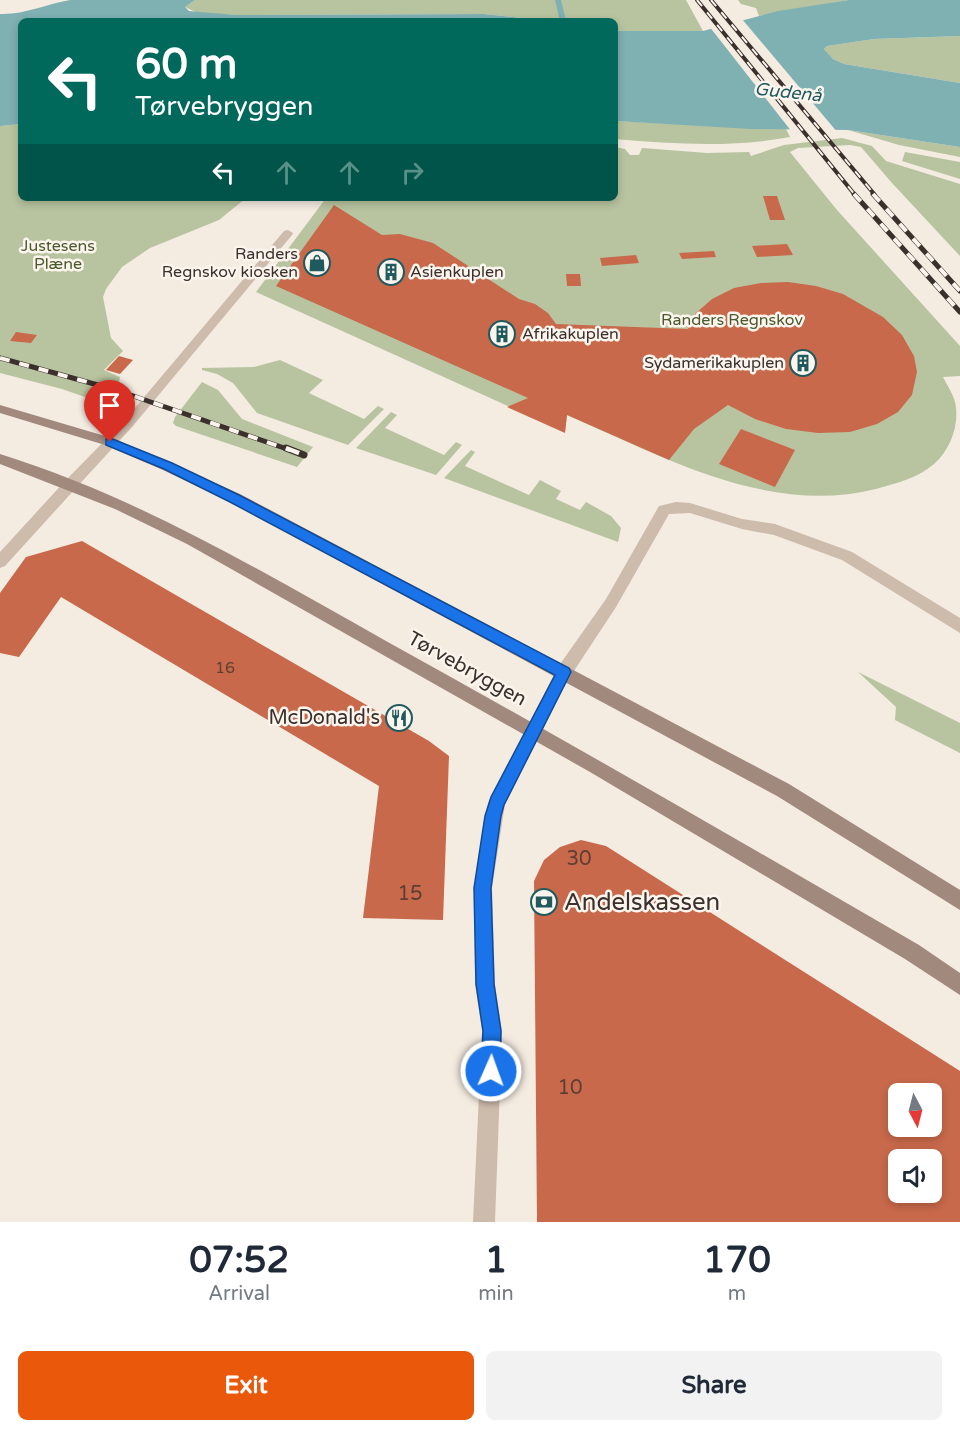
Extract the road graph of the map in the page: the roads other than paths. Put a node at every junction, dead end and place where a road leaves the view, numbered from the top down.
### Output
1 (288, 233) dead end
2 (0, 409) edge
3 (110, 442) junction
4 (0, 459) edge
5 (70, 485) junction
6 (0, 562) edge
7 (960, 626) edge
8 (564, 672) junction
9 (533, 732) junction
10 (960, 901) edge
11 (960, 985) edge
12 (484, 1222) edge

1 - 3 street
2 - 3 main road, Tørvebryggen
3 - 5 street
3 - 8 main road, Tørvebryggen
4 - 5 main road, Tørvebryggen
5 - 6 street
5 - 9 main road, Tørvebryggen
7 - 8 street
8 - 9 street
8 - 10 main road, Tørvebryggen
9 - 11 main road, Tørvebryggen
9 - 12 street

